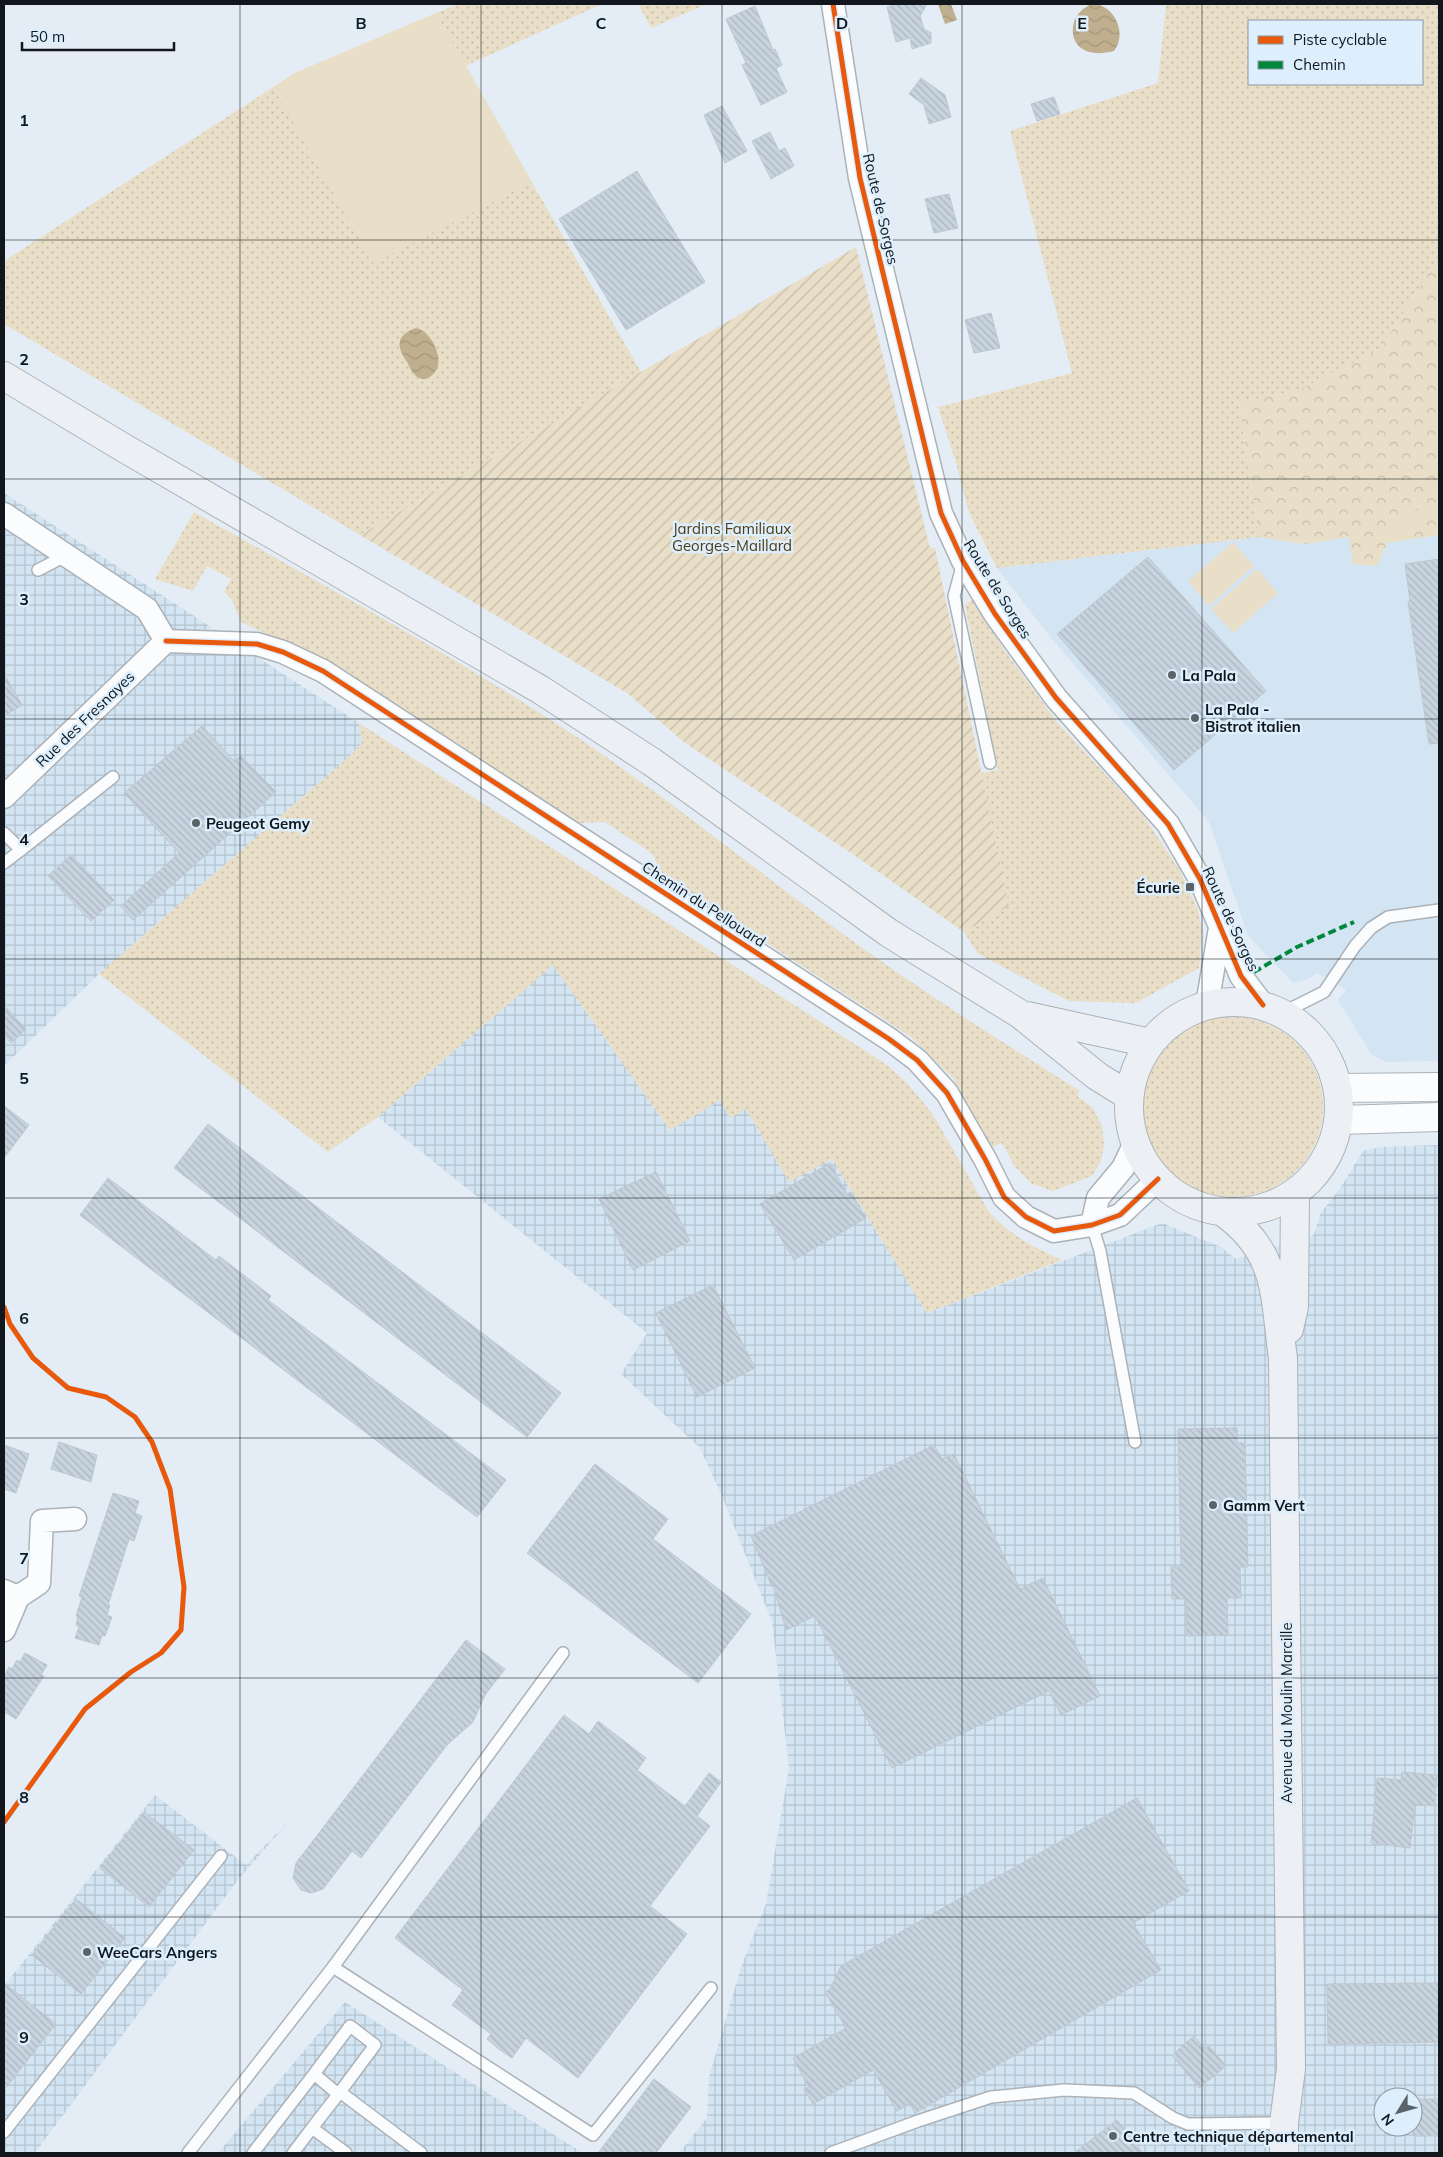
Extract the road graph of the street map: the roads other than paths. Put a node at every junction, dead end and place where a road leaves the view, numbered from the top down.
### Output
1 (833, 4) edge
2 (4, 376) edge
3 (4, 514) edge
4 (66, 555) junction
5 (963, 562) junction
6 (38, 570) dead end
7 (166, 641) junction
8 (990, 763) dead end
9 (113, 777) dead end
10 (4, 797) edge
11 (4, 833) edge
12 (21, 850) junction
13 (4, 863) edge
14 (1439, 910) edge
15 (1220, 928) junction
16 (1207, 1005) junction
17 (1272, 1009) junction
18 (1020, 1014) junction
19 (1150, 1043) junction
20 (1439, 1087) edge
21 (1339, 1088) junction
22 (1129, 1096) junction
23 (1439, 1118) edge
24 (1339, 1120) junction
25 (1135, 1143) junction
26 (1158, 1180) junction
27 (1296, 1194) junction
28 (1223, 1212) junction
29 (1092, 1225) junction
30 (1283, 1358) junction
31 (1135, 1442) dead end
32 (75, 1519) dead end
33 (11, 1594) edge
34 (4, 1630) edge
35 (563, 1653) dead end
36 (221, 1856) dead end
37 (333, 1967) junction
38 (711, 1988) dead end
39 (1291, 2069) junction
40 (314, 2074) junction
41 (339, 2093) junction
42 (1284, 2123) junction
43 (312, 2128) junction
44 (4, 2132) edge
45 (188, 2153) edge
46 (253, 2153) edge
47 (293, 2153) edge
48 (346, 2153) edge
49 (421, 2153) edge
50 (831, 2153) edge
51 (1284, 2153) edge
52 (1301, 2153) edge

1 - 5 street, Route de Sorges
2 - 18 main road
3 - 4 street
4 - 6 lane
4 - 7 street
5 - 8 lane
5 - 15 street, Route de Sorges
7 - 10 street, Rue des Fresnayes
7 - 29 street, Chemin du Pellouard
9 - 12 lane
11 - 12 lane
12 - 13 lane
14 - 17 lane
15 - 16 street, Route de Sorges
15 - 17 street, Route de Sorges
16 - 17 main road
16 - 19 main road
17 - 21 main road
18 - 19 main road
18 - 22 main road
19 - 22 main road
20 - 21 street
21 - 24 main road
22 - 25 main road
23 - 24 street
24 - 27 main road
25 - 26 main road
25 - 29 street
26 - 28 main road
26 - 29 street, Chemin du Pellouard
27 - 28 main road
27 - 30 main road, Avenue du Moulin Marcille
28 - 30 main road, Avenue du Moulin Marcille
29 - 31 lane
30 - 39 main road, Avenue du Moulin Marcille
32 - 33 street
33 - 34 street
35 - 37 lane
36 - 44 lane
37 - 38 lane
37 - 45 lane
39 - 42 main road, Avenue du Moulin Marcille
39 - 52 main road, Avenue du Moulin Marcille
40 - 41 lane
40 - 41 lane
40 - 46 lane
41 - 43 lane
41 - 49 lane
42 - 50 lane
42 - 51 main road, Avenue du Moulin Marcille
43 - 47 lane
43 - 48 lane

